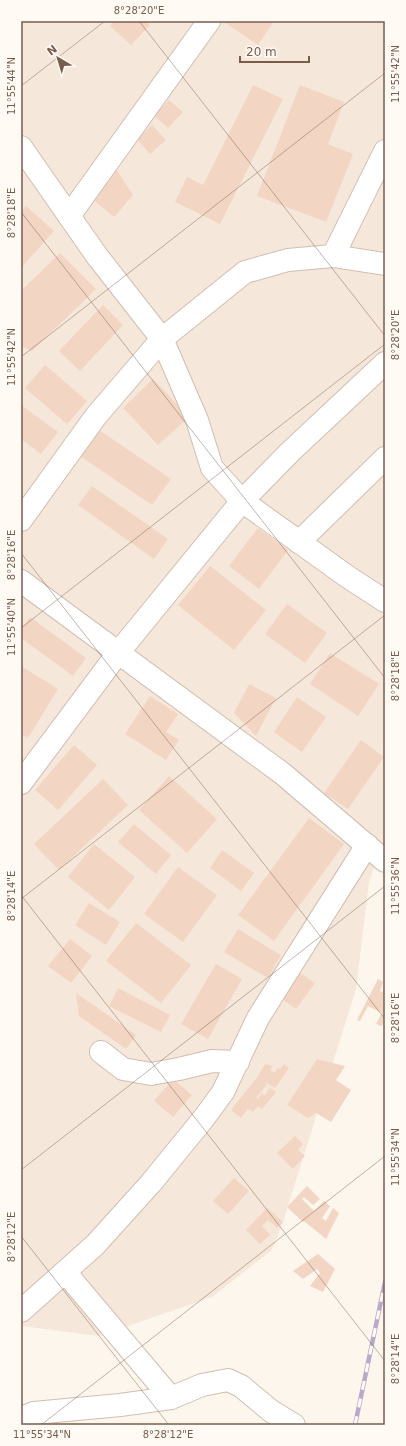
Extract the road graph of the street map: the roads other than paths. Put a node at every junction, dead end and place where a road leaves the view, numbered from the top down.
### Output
1 (209, 21) edge
2 (21, 147) edge
3 (385, 151) edge
4 (69, 216) junction
5 (333, 256) junction
6 (385, 264) edge
7 (162, 338) junction
8 (385, 363) edge
9 (385, 458) edge
10 (242, 501) junction
11 (21, 520) edge
12 (299, 542) junction
13 (21, 581) edge
14 (385, 601) edge
15 (118, 653) junction
16 (21, 783) edge
17 (367, 845) junction
18 (385, 861) edge
19 (101, 1052) dead end
20 (238, 1062) junction
21 (65, 1272) junction
22 (21, 1311) edge
23 (171, 1398) junction
24 (21, 1418) edge
25 (294, 1425) edge

1 - 4 street
2 - 4 street
3 - 5 street
4 - 7 street
5 - 6 street
5 - 7 street
7 - 10 street
7 - 11 street
8 - 10 street
9 - 12 street
10 - 12 street
10 - 15 street
12 - 14 street
13 - 15 street
15 - 16 street
15 - 17 street
17 - 18 street
17 - 20 street
19 - 20 street
20 - 21 street
21 - 22 street
21 - 23 street
23 - 24 street
23 - 25 street

